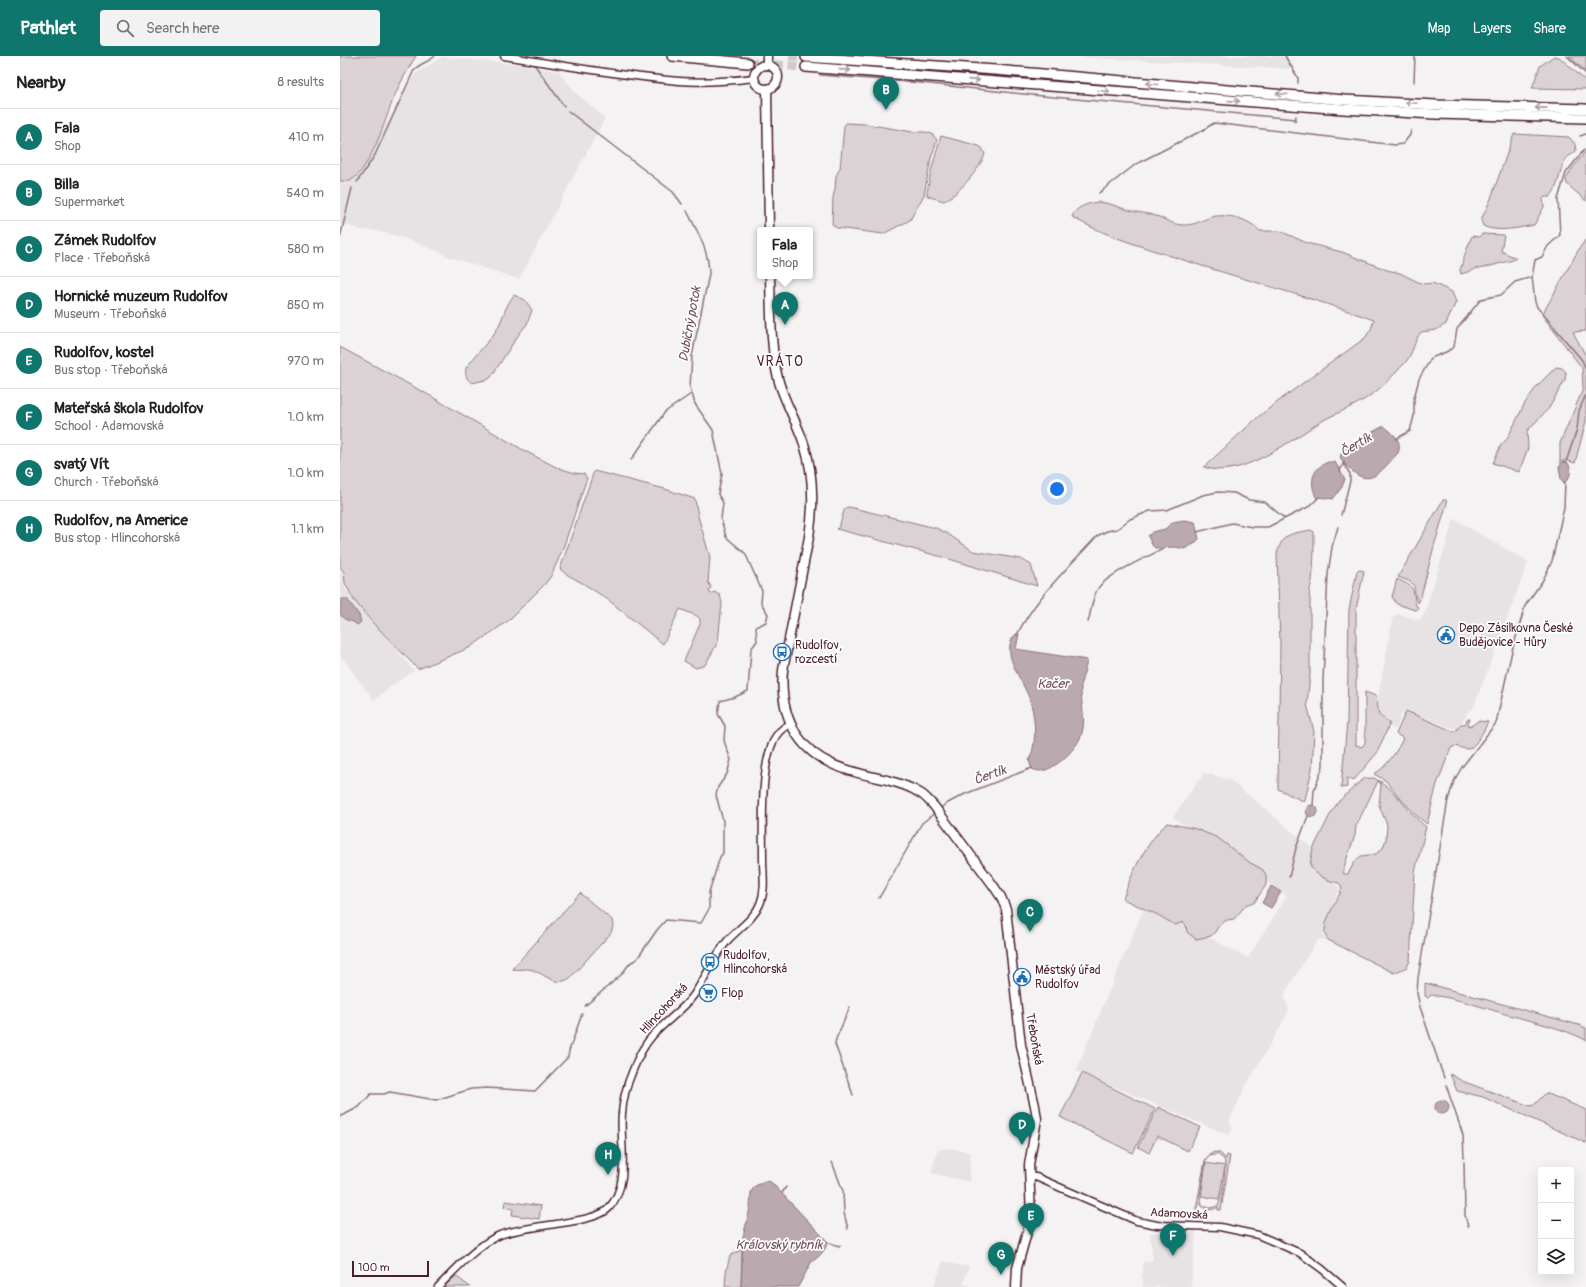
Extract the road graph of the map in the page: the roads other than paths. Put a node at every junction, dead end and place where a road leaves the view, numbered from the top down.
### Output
1 (504, 56) edge
2 (672, 56) edge
3 (767, 56) edge
4 (806, 57) tunnel mouth
5 (748, 63) tunnel mouth
6 (767, 65) junction
7 (806, 67) tunnel mouth
8 (754, 78) junction
9 (767, 89) junction
10 (1583, 113) edge
11 (769, 227) edge
12 (770, 279) edge
13 (790, 724) junction
14 (1030, 1177) junction
15 (438, 1287) edge
16 (1016, 1287) edge
17 (1343, 1287) edge

1 - 8 street
2 - 5 highway
3 - 6 main road
10 -> 4 highway
6 - 8 main road
6 - 9 main road
7 -> 10 highway
8 - 9 main road
9 - 11 main road
12 - 13 main road
13 - 14 main road, Třeboňská
13 - 15 street, Hlincohorská
14 - 16 main road, Třeboňská
14 - 17 street, Adamovská

